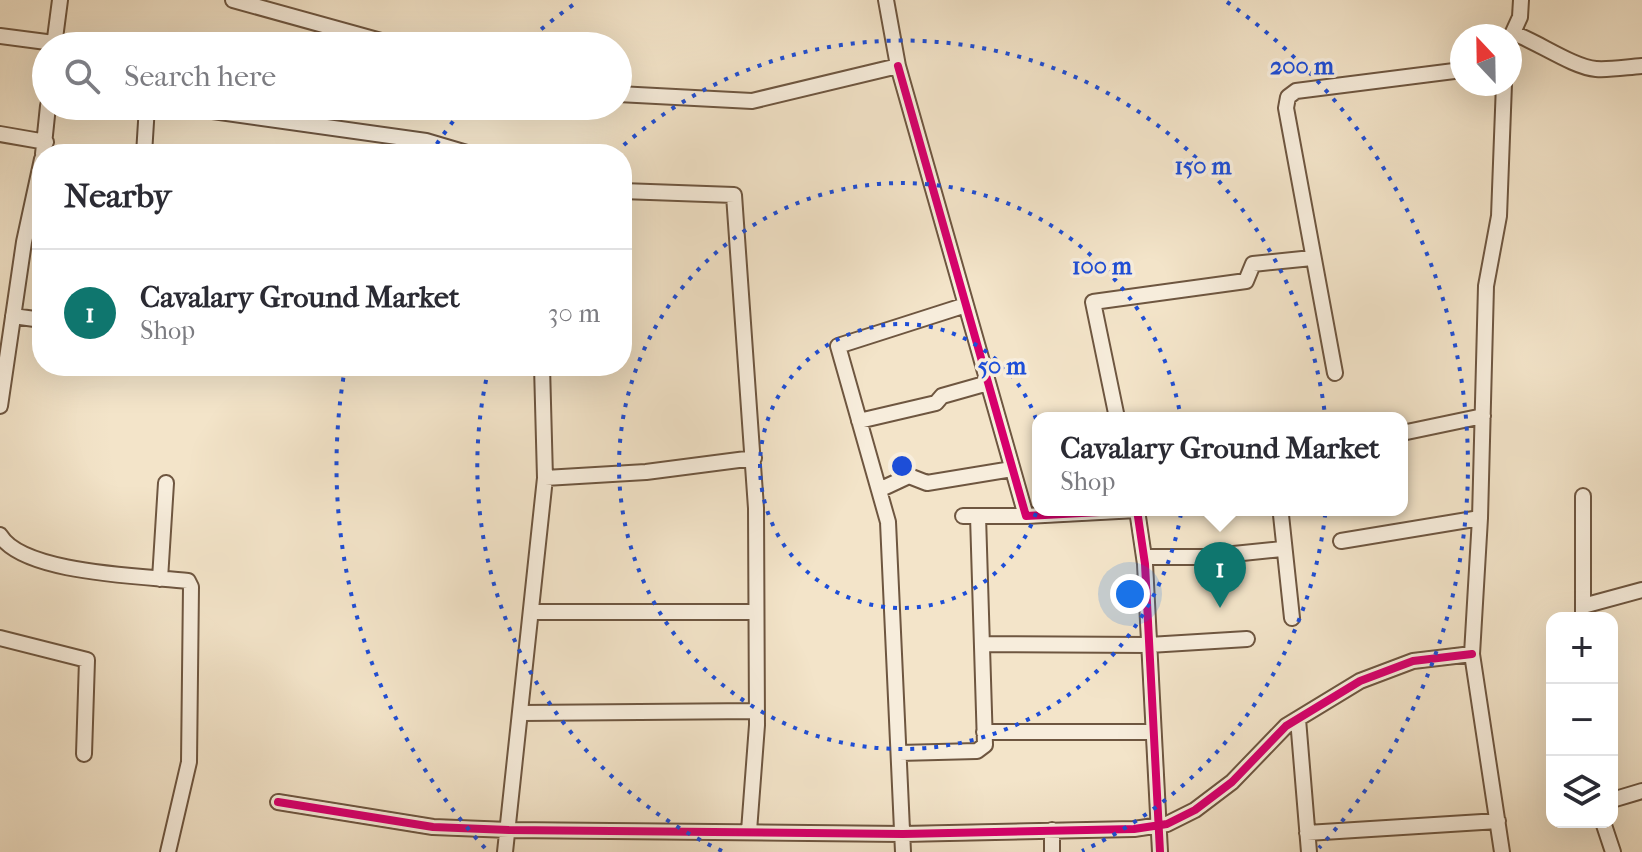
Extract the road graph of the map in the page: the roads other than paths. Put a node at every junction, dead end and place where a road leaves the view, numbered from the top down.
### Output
1 (60, 0) edge
2 (233, 0) edge
3 (886, 0) edge
4 (1521, 0) edge
5 (1517, 24) edge
6 (56, 32) edge
7 (348, 32) edge
8 (0, 36) edge
9 (1522, 38) edge
10 (32, 41) edge
11 (898, 66) junction
12 (1642, 66) edge
13 (1450, 72) edge
14 (632, 95) edge
15 (1504, 96) edge
16 (47, 120) edge
17 (146, 120) edge
18 (277, 120) edge
19 (0, 134) edge
20 (45, 144) edge
21 (145, 144) edge
22 (436, 144) edge
23 (32, 147) edge
24 (632, 191) edge
25 (32, 215) edge
26 (1312, 258) junction
27 (966, 305) junction
28 (13, 316) junction
29 (32, 319) edge
30 (1335, 373) dead end
31 (542, 376) edge
32 (988, 383) junction
33 (0, 406) edge
34 (1116, 412) edge
35 (1483, 416) junction
36 (859, 421) junction
37 (1408, 432) edge
38 (754, 458) junction
39 (1012, 469) junction
40 (545, 478) junction
41 (166, 483) dead end
42 (879, 490) junction
43 (1583, 496) dead end
44 (1026, 516) junction
45 (1032, 516) edge
46 (1138, 516) edge
47 (1281, 516) edge
48 (1480, 518) junction
49 (0, 535) edge
50 (1341, 541) dead end
51 (1282, 549) junction
52 (1144, 557) junction
53 (160, 579) junction
54 (1642, 590) edge
55 (532, 612) junction
56 (754, 612) junction
57 (1583, 612) edge
58 (1292, 618) dead end
59 (0, 638) edge
60 (1247, 639) dead end
61 (982, 644) junction
62 (1149, 645) junction
63 (1472, 654) junction
64 (757, 711) junction
65 (522, 713) junction
66 (1298, 719) junction
67 (984, 732) junction
68 (1153, 732) junction
69 (899, 753) junction
70 (84, 754) dead end
71 (1642, 791) edge
72 (1618, 798) edge
73 (278, 802) dead end
74 (1498, 821) junction
75 (1158, 825) junction
76 (1605, 828) edge
77 (509, 830) junction
78 (1052, 830) junction
79 (749, 831) junction
80 (1307, 833) junction
81 (903, 834) junction
82 (168, 852) edge
83 (505, 852) edge
84 (903, 852) edge
85 (1052, 852) edge
86 (1160, 852) edge
87 (1309, 852) edge
88 (1502, 852) edge
89 (1613, 852) edge

1 - 6 street
2 - 7 street
3 - 11 street
4 - 5 street
8 - 10 street
9 - 12 street
11 - 14 street
11 - 27 street
13 - 26 street
15 - 35 street
16 - 20 street
17 - 21 street
18 - 22 street
19 - 23 street
24 - 38 street
25 - 28 street
26 - 30 street
26 - 34 street
27 - 32 street
27 - 36 street
28 - 29 street
28 - 33 street
31 - 40 street
32 - 36 street
32 - 39 street
35 - 37 street
35 - 48 street
36 - 42 street
38 - 40 street
38 - 56 street
39 - 42 street
39 - 44 street
40 - 55 street
41 - 53 street
42 - 69 street
43 - 57 street
44 - 45 street
44 - 61 street
46 - 52 street
47 - 51 street
48 - 50 street
48 - 63 street
49 - 53 street
51 - 52 street
51 - 58 street
52 - 62 street
53 - 82 street
54 - 57 street
55 - 56 street
55 - 65 street
56 - 64 street
59 - 70 street
60 - 62 street
61 - 62 street
61 - 67 street
62 - 68 street
63 - 66 street
63 - 74 street
64 - 65 street
64 - 79 street
65 - 77 street
66 - 75 street
66 - 80 street
67 - 68 street
67 - 69 street
68 - 75 street
69 - 81 street
71 - 72 street
73 - 77 street
74 - 80 street
74 - 88 street
75 - 78 street
75 - 86 street
76 - 89 street
77 - 79 street
77 - 83 street
78 - 81 street
78 - 85 street
79 - 81 street
80 - 87 street
81 - 84 street

